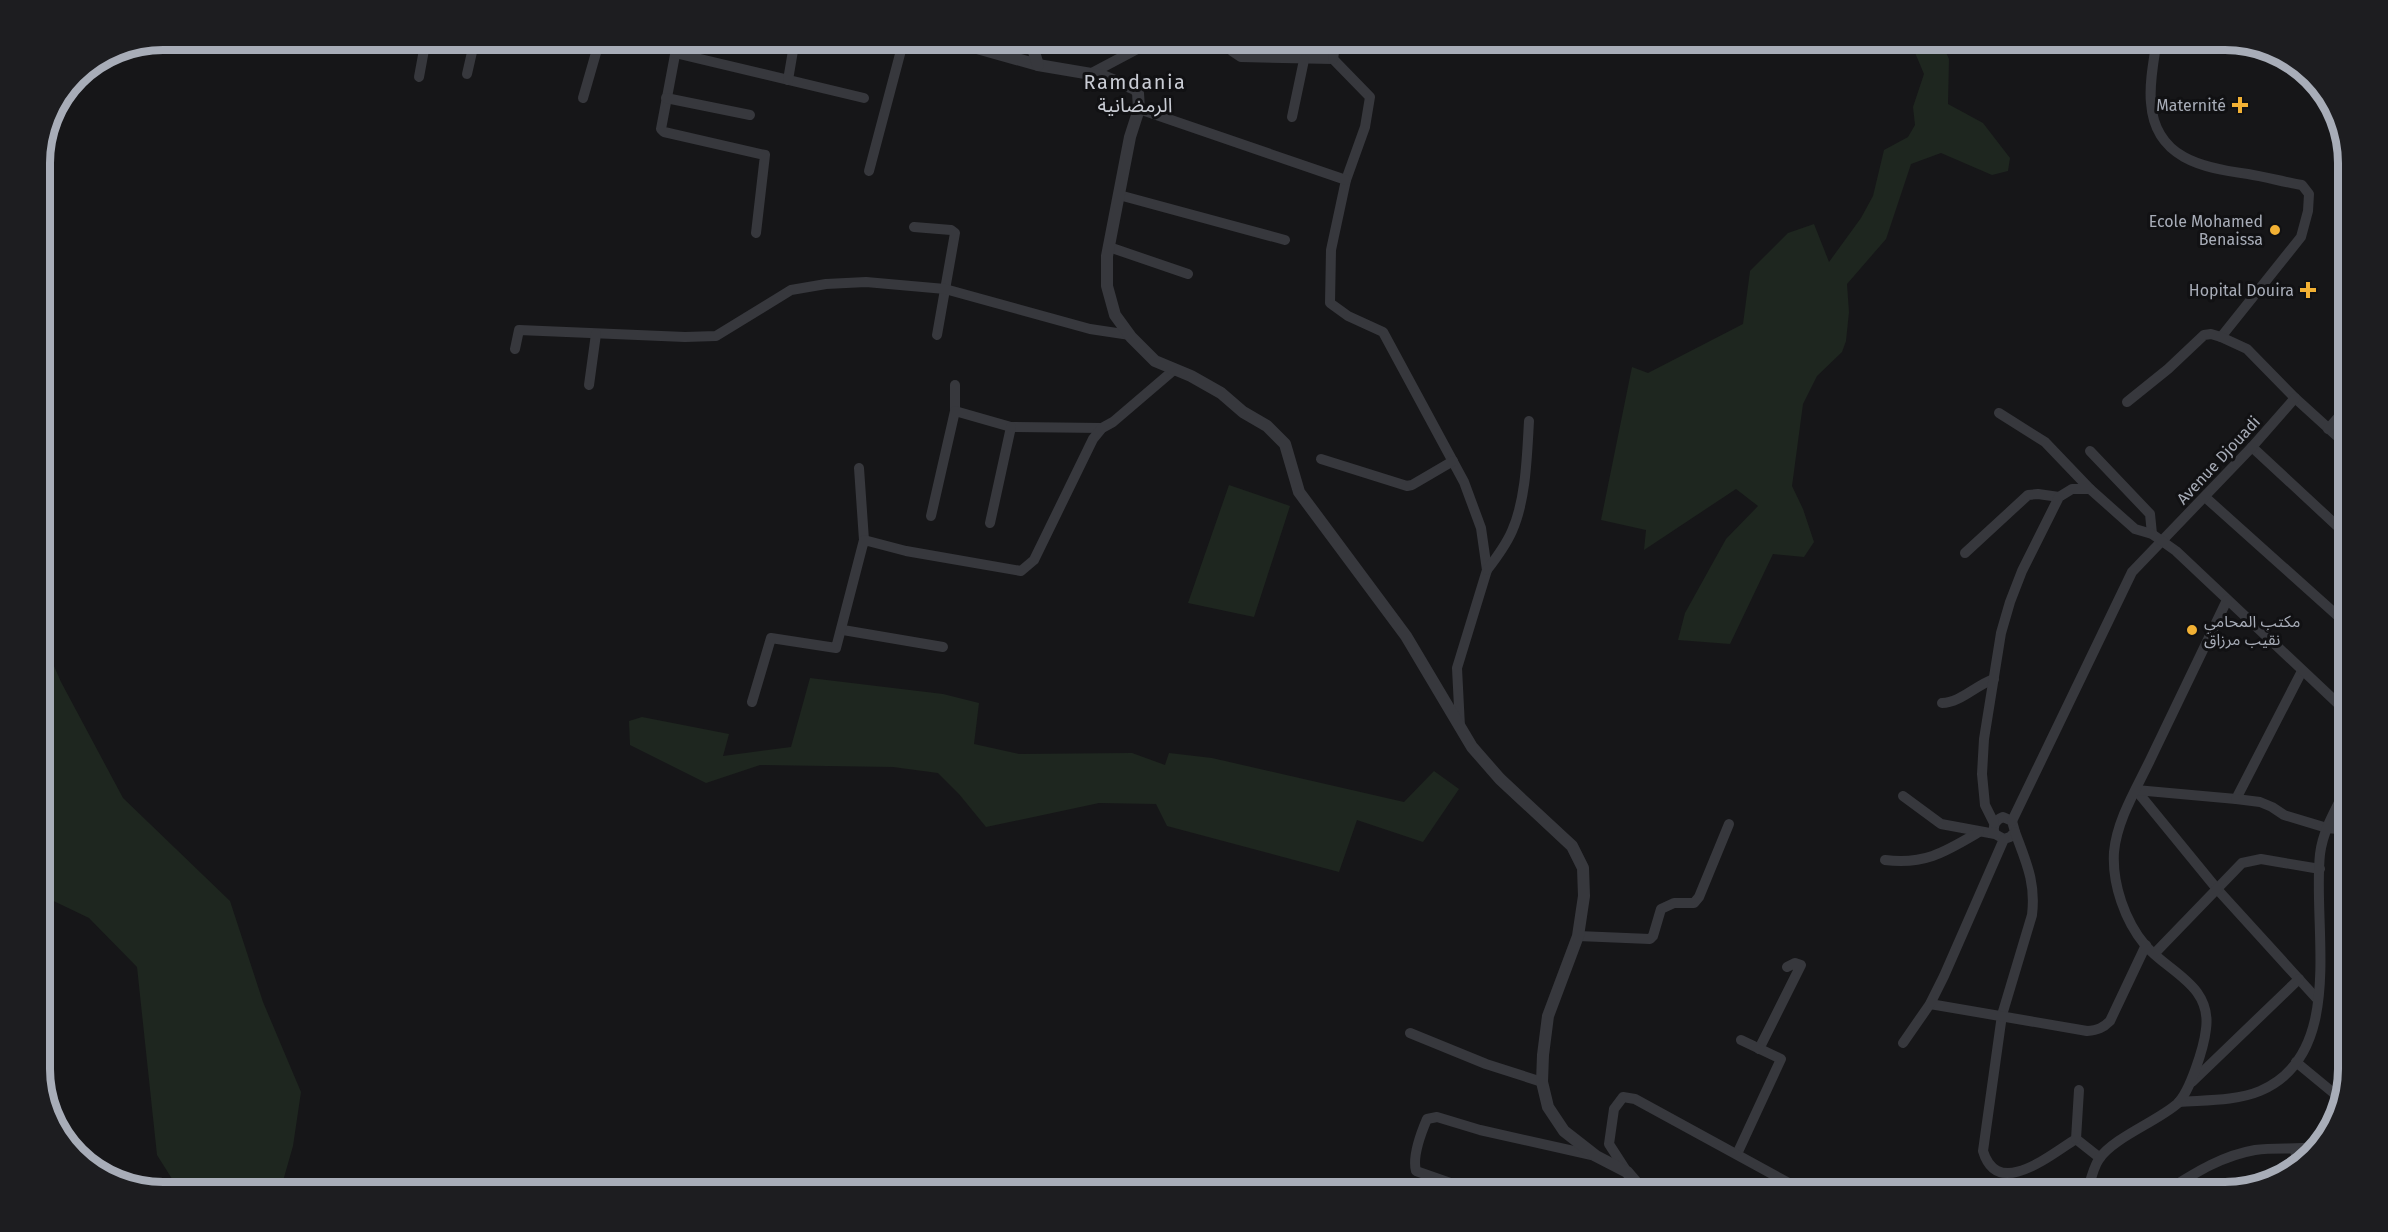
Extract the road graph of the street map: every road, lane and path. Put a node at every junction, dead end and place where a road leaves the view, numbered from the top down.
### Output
1 (424, 50) edge
2 (472, 50) edge
3 (597, 50) edge
4 (676, 50) edge
5 (793, 50) edge
6 (901, 50) edge
7 (984, 50) edge
8 (1033, 50) edge
9 (1129, 50) edge
10 (1231, 50) edge
11 (1334, 50) edge
12 (2156, 50) edge
13 (675, 53) junction
14 (1333, 59) junction
15 (1304, 60) junction
16 (1038, 65) junction
17 (466, 74) dead end
18 (1090, 74) junction
19 (419, 76) dead end
20 (788, 80) junction
21 (583, 98) dead end
22 (666, 98) junction
23 (864, 99) dead end
24 (1139, 109) junction
25 (750, 115) dead end
26 (1292, 117) dead end
27 (869, 171) dead end
28 (1346, 180) junction
29 (1119, 195) junction
30 (914, 227) dead end
31 (756, 233) dead end
32 (1285, 240) dead end
33 (1109, 247) junction
34 (1188, 274) dead end
35 (945, 289) junction
36 (596, 334) junction
37 (937, 335) dead end
38 (1130, 335) junction
39 (2222, 337) junction
40 (515, 349) dead end
41 (1175, 369) junction
42 (589, 385) dead end
43 (955, 385) dead end
44 (2295, 398) junction
45 (2127, 402) dead end
46 (955, 411) junction
47 (2000, 413) dead end
48 (2338, 418) edge
49 (1529, 421) dead end
50 (1011, 427) junction
51 (1102, 428) junction
52 (2328, 429) junction
53 (2338, 438) edge
54 (2252, 447) junction
55 (2090, 451) dead end
56 (1321, 459) dead end
57 (1453, 461) junction
58 (858, 468) dead end
59 (2090, 489) junction
60 (2205, 497) junction
61 (2059, 498) junction
62 (931, 516) dead end
63 (990, 523) dead end
64 (2338, 527) edge
65 (2157, 537) junction
66 (864, 540) junction
67 (1965, 553) dead end
68 (1487, 570) junction
69 (2227, 600) junction
70 (2338, 616) edge
71 (843, 630) junction
72 (944, 647) dead end
73 (2302, 671) junction
74 (1994, 679) junction
75 (752, 702) dead end
76 (1942, 703) dead end
77 (2338, 704) edge
78 (1460, 727) junction
79 (2136, 790) junction
80 (1904, 796) dead end
81 (2236, 799) junction
82 (2338, 806) edge
83 (1729, 824) dead end
84 (2014, 826) junction
85 (2327, 828) junction
86 (2338, 829) edge
87 (1979, 831) junction
88 (1998, 832) junction
89 (1884, 860) dead end
90 (2320, 869) junction
91 (2217, 889) junction
92 (1578, 936) junction
93 (2146, 945) junction
94 (2155, 953) junction
95 (1787, 967) dead end
96 (2299, 979) junction
97 (2318, 1000) junction
98 (1929, 1004) junction
99 (2002, 1015) junction
100 (1410, 1034) dead end
101 (1741, 1040) dead end
102 (1903, 1042) dead end
103 (1759, 1049) junction
104 (2296, 1062) junction
105 (1542, 1082) junction
106 (2187, 1086) junction
107 (2079, 1090) dead end
108 (2336, 1095) edge
109 (2179, 1102) junction
110 (2076, 1139) junction
111 (2306, 1148) edge
112 (2295, 1150) junction
113 (1737, 1154) junction
114 (1596, 1156) junction
115 (2296, 1157) edge
116 (2100, 1158) junction
117 (1627, 1172) junction
118 (1449, 1182) edge
119 (1636, 1182) edge
120 (1787, 1182) edge
121 (2090, 1182) edge
122 (2181, 1182) edge

1 - 19 street
2 - 17 street
3 - 21 street
4 - 13 street
5 - 20 street
6 - 27 street
7 - 16 street
8 - 16 street
9 - 18 street
10 - 15 street
11 - 14 street
12 - 39 street
13 - 20 street
13 - 22 street
14 - 15 street
14 - 28 street
15 - 26 street
16 - 18 street
18 - 24 street
20 - 23 street
22 - 25 street
22 - 31 street
24 - 28 street
24 - 29 street
28 - 57 street
29 - 32 street
29 - 33 street
30 - 35 street
33 - 34 street
33 - 38 street
35 - 36 street
35 - 37 street
35 - 38 street
36 - 40 street
36 - 42 street
38 - 41 street
39 - 44 street
39 - 45 street
41 - 51 street
41 - 78 street
43 - 46 street
44 - 52 street
44 - 54 street, Avenue Djouadi
46 - 50 street
46 - 62 street
47 - 59 street
48 - 52 street
49 - 68 street
50 - 51 street
50 - 63 street
51 - 66 street
52 - 53 street
54 - 60 street, Avenue Djouadi
54 - 64 street
55 - 65 street
56 - 57 street
57 - 68 street
58 - 66 street
59 - 61 street
59 - 65 street
60 - 65 street, Avenue Djouadi
60 - 70 street
61 - 67 street
61 - 74 street
65 - 69 street
65 - 84 street, Avenue Djouadi
66 - 71 street
68 - 78 street
69 - 73 street
69 - 79 street
71 - 72 street
71 - 75 street
73 - 77 street
73 - 81 street
74 - 76 street
74 - 88 street
78 - 92 street
79 - 81 street
79 - 91 street
79 - 93 street
80 - 87 street
81 - 85 street
82 - 85 street
83 - 92 street
84 - 88 street
84 - 88 street
84 - 99 street
85 - 86 street
85 - 90 street
87 - 88 street
87 - 89 street
88 - 98 street
90 - 91 street
90 - 97 street
91 - 94 street
91 - 96 street
92 - 105 street
93 - 94 street
93 - 99 street
94 - 106 street
95 - 103 street
96 - 97 street
96 - 106 street
97 - 104 street
98 - 99 street
98 - 102 street
99 - 110 street
100 - 105 street
101 - 103 street
103 - 113 street
104 - 108 street
104 - 109 street
105 - 114 street
106 - 109 street
107 - 110 street
109 - 116 street
110 - 116 street
111 - 112 street
112 - 115 street
112 - 122 street
113 - 117 street
113 - 120 street
114 - 117 street
114 - 118 street
116 - 121 street
117 - 119 street

